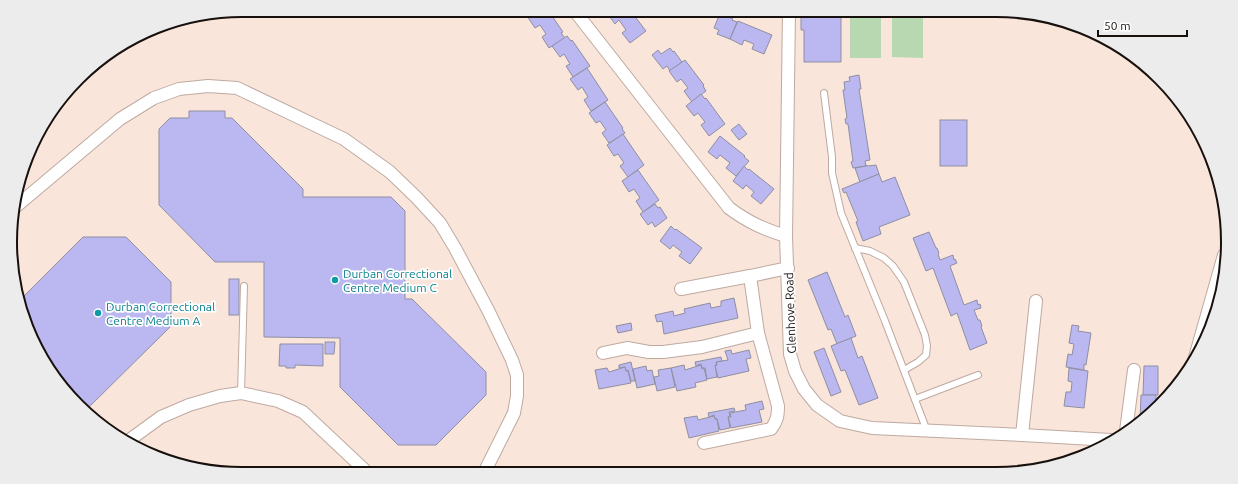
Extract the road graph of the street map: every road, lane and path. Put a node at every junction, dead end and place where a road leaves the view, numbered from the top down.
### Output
1 (579, 17) edge
2 (789, 17) edge
3 (824, 93) dead end
4 (20, 203) edge
5 (786, 236) junction
6 (855, 248) junction
7 (788, 268) junction
8 (1219, 272) edge
9 (750, 276) junction
10 (244, 286) dead end
11 (681, 289) dead end
12 (1036, 301) dead end
13 (758, 333) junction
14 (1202, 333) edge
15 (603, 353) dead end
16 (904, 370) junction
17 (1134, 370) dead end
18 (978, 375) dead end
19 (241, 393) junction
20 (915, 398) junction
21 (1127, 425) edge
22 (927, 431) junction
23 (1022, 435) junction
24 (130, 438) edge
25 (1104, 440) edge
26 (704, 443) dead end
27 (362, 467) edge
28 (487, 467) edge

1 - 5 street
2 - 5 street, Glenhove Road
3 - 6 lane
4 - 28 street
5 - 7 street, Glenhove Road
6 - 16 lane
6 - 16 lane
7 - 9 street
7 - 22 street, Glenhove Road
8 - 14 street
9 - 11 street
9 - 13 street
10 - 19 lane
12 - 23 street
13 - 15 street
13 - 26 street
16 - 20 lane
17 - 21 street
18 - 20 lane
19 - 24 street
19 - 27 street
20 - 22 lane
22 - 23 street, Glenhove Road
23 - 25 street, Glenhove Road

